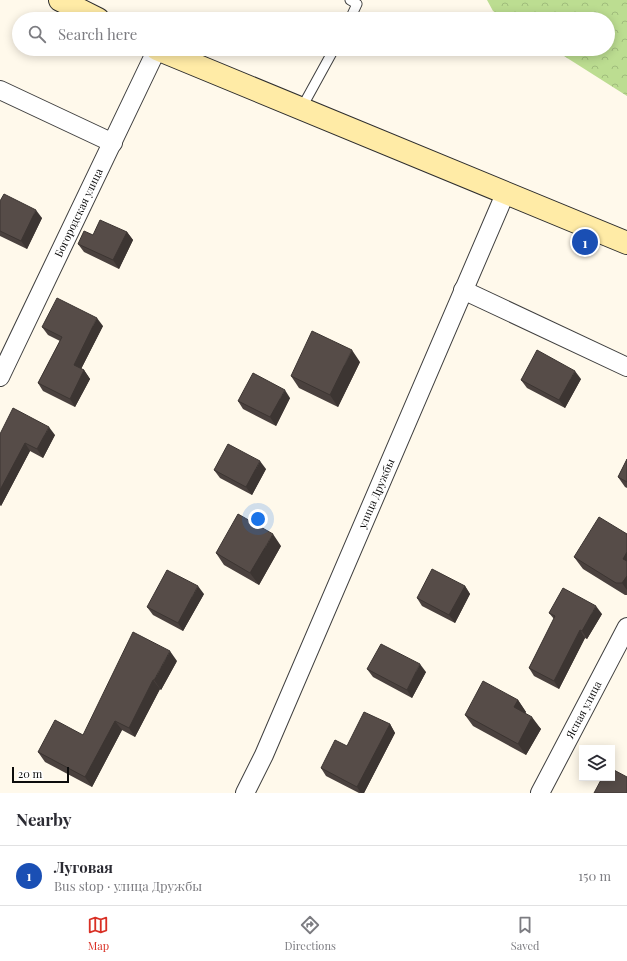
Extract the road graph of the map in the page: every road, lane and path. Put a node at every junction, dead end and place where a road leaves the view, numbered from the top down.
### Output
1 (60, 0) edge
2 (355, 1) edge
3 (84, 12) edge
4 (352, 12) edge
5 (154, 56) edge
6 (174, 56) edge
7 (330, 56) edge
8 (0, 90) edge
9 (301, 109) junction
10 (113, 143) junction
11 (505, 194) junction
12 (627, 243) edge
13 (463, 290) junction
14 (627, 368) edge
15 (0, 377) edge
16 (627, 627) edge
17 (245, 793) edge
18 (540, 793) edge

1 - 3 main road
2 - 4 lane
5 - 10 street, Богородская улица
6 - 9 main road
7 - 9 lane
8 - 10 street
9 - 11 main road
10 - 15 street, Богородская улица
11 - 12 main road
11 - 13 street, улица Дружбы
13 - 14 street
13 - 17 street, улица Дружбы
16 - 18 street, Ясная улица

